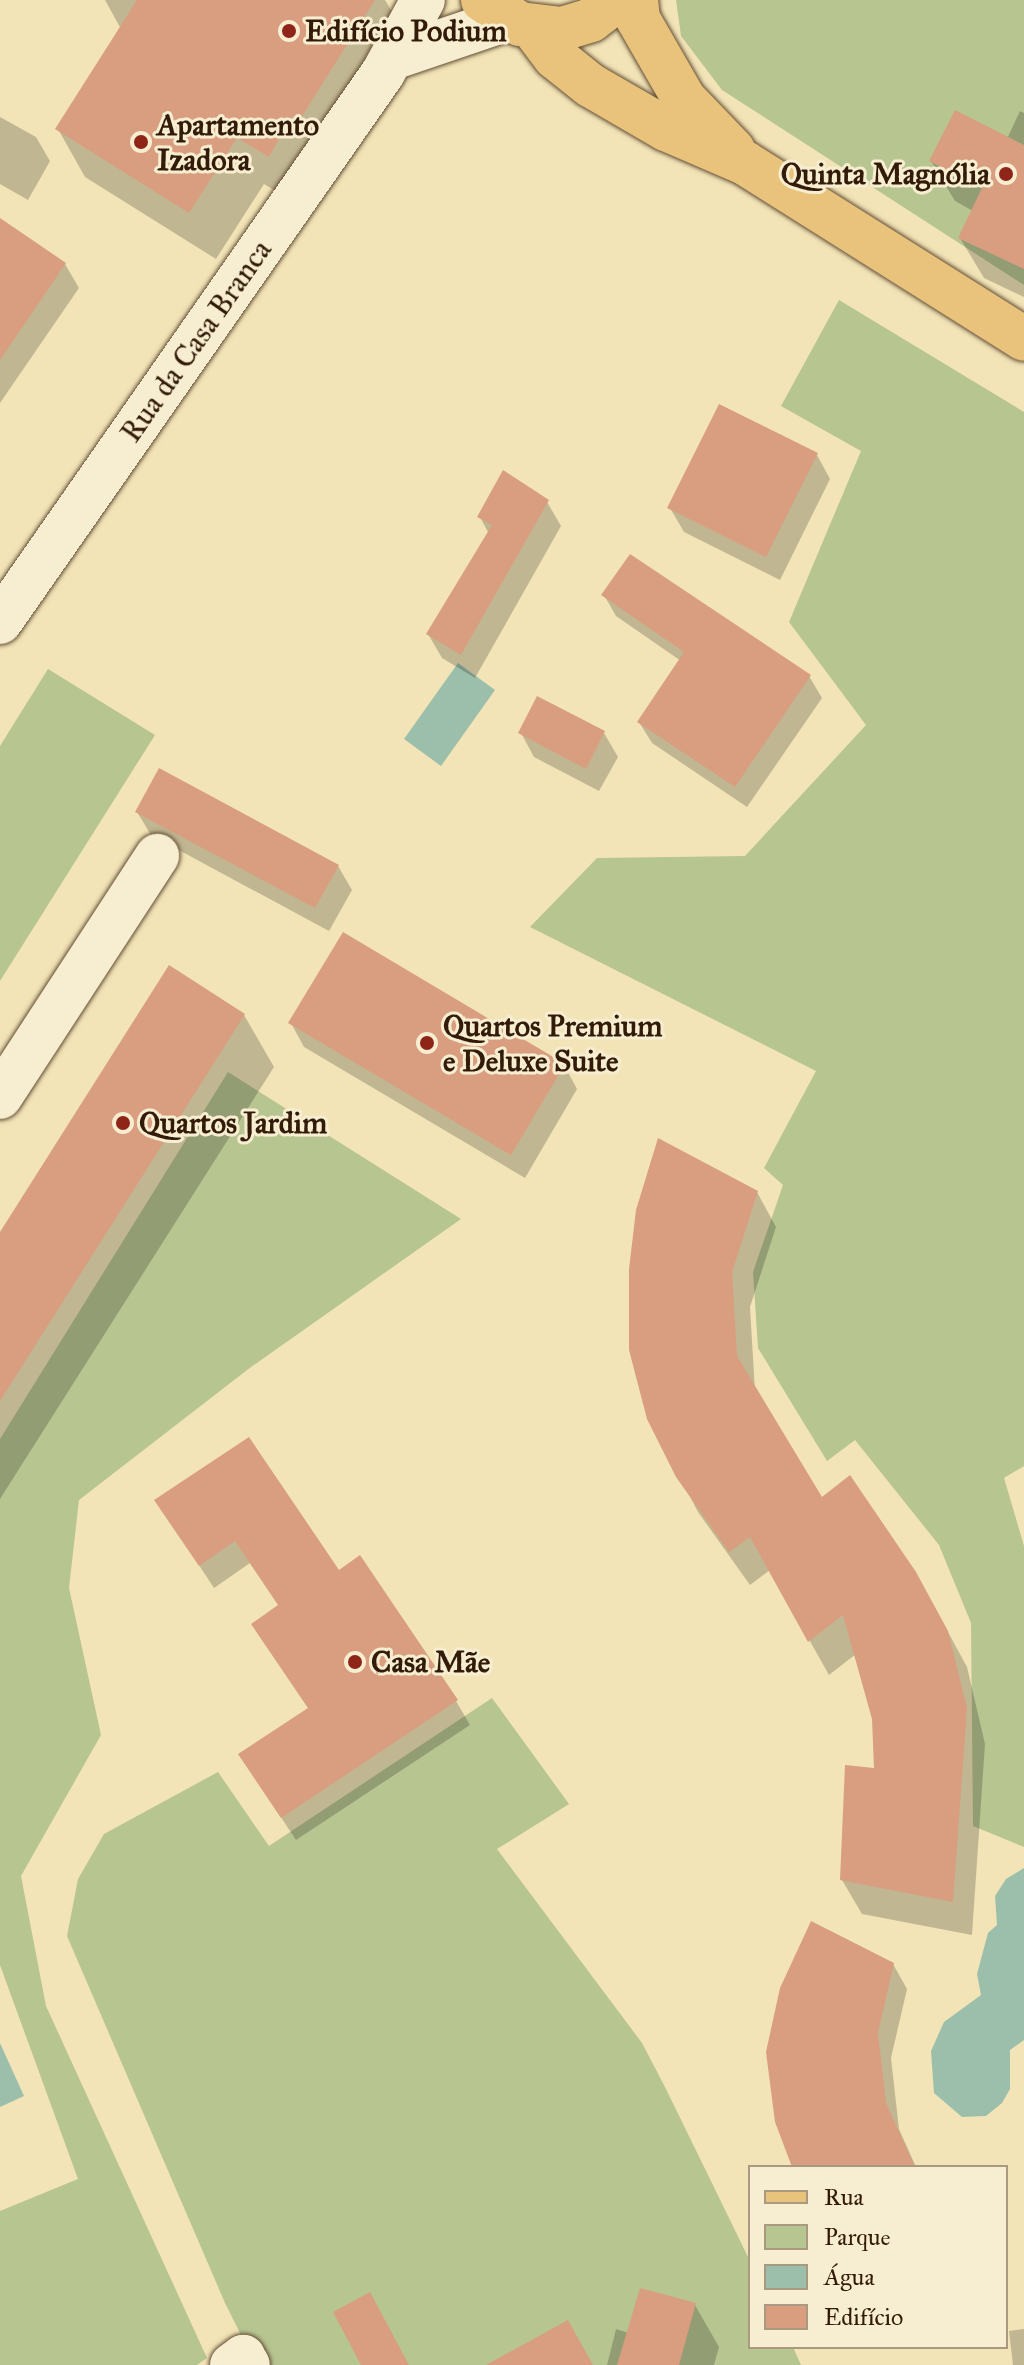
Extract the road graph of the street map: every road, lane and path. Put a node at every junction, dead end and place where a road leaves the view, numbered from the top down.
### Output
1 (423, 0) edge
2 (618, 0) edge
3 (636, 0) edge
4 (508, 16) edge
5 (392, 58) junction
6 (745, 163) junction
7 (1024, 339) edge
8 (0, 622) edge
9 (157, 856) dead end
10 (0, 1097) edge
11 (232, 2365) edge
12 (248, 2365) edge

1 - 5 street, Rua da Casa Branca
2 - 4 main road
3 - 6 main road
4 - 5 street
4 - 6 main road
5 - 8 street, Rua da Casa Branca
6 - 7 main road
9 - 10 street
11 - 12 street

